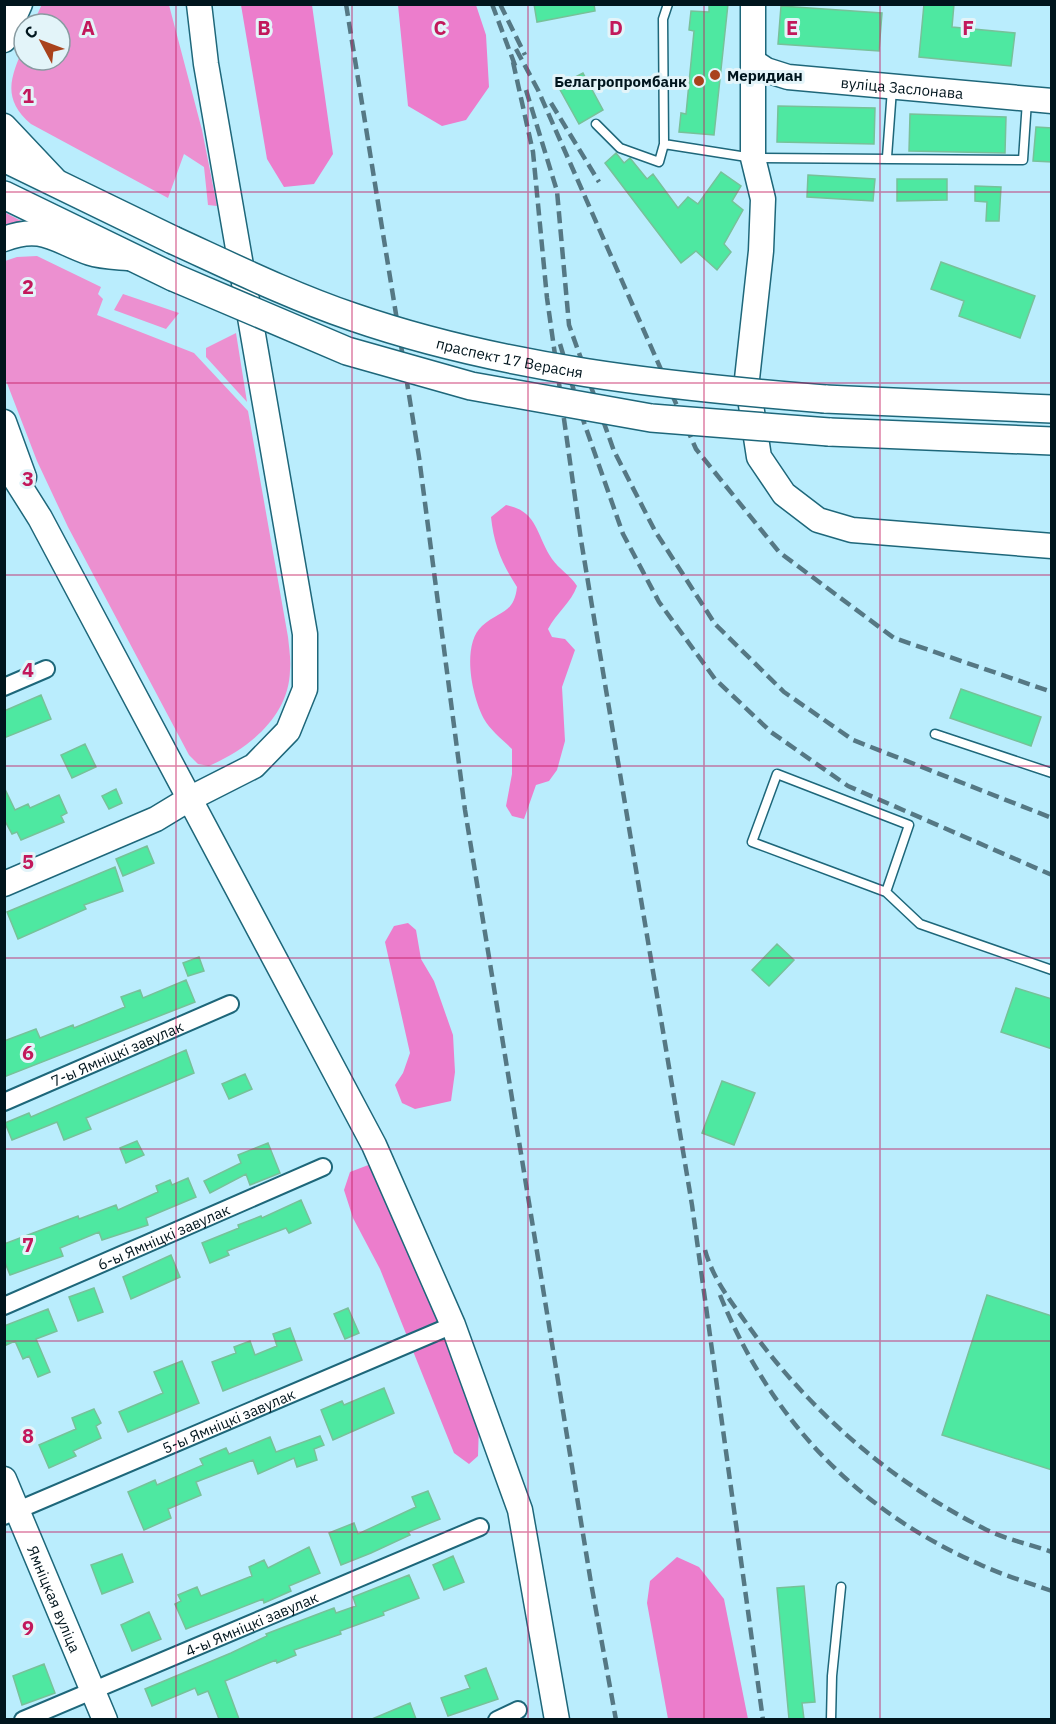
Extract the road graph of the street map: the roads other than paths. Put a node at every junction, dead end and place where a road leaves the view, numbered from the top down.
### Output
1 (20, 4) edge
2 (189, 4) edge
3 (199, 4) edge
4 (668, 4) edge
5 (753, 4) edge
6 (4, 40) edge
7 (754, 62) junction
8 (206, 64) junction
9 (892, 86) junction
10 (1028, 99) junction
11 (1052, 101) edge
12 (596, 124) dead end
13 (4, 126) edge
14 (664, 144) junction
15 (887, 157) junction
16 (4, 158) edge
17 (753, 158) junction
18 (57, 183) junction
19 (4, 195) edge
20 (4, 239) edge
21 (131, 258) junction
22 (1052, 409) edge
23 (4, 422) edge
24 (1052, 441) edge
25 (4, 461) edge
26 (40, 519) junction
27 (1052, 546) edge
28 (46, 669) dead end
29 (4, 687) edge
30 (936, 734) dead end
31 (1052, 773) edge
32 (189, 799) junction
33 (4, 884) edge
34 (886, 892) junction
35 (1052, 970) edge
36 (230, 1004) dead end
37 (4, 1102) edge
38 (323, 1167) dead end
39 (4, 1306) edge
40 (453, 1325) junction
41 (4, 1479) edge
42 (11, 1513) edge
43 (480, 1527) dead end
44 (841, 1587) dead end
45 (93, 1689) junction
46 (518, 1710) dead end
47 (23, 1719) edge
48 (105, 1719) edge
49 (497, 1719) edge
50 (557, 1719) edge
51 (831, 1719) edge

1 - 6 main road
2 - 8 main road
3 - 8 main road
4 - 14 lane
5 - 7 main road
7 - 9 main road, вуліца Заслонава
7 - 17 main road
8 - 32 main road
9 - 10 main road, вуліца Заслонава
9 - 15 lane
10 - 11 main road, вуліца Заслонава
10 - 15 lane
12 - 14 lane
13 - 18 main road
14 - 17 lane
15 - 17 lane
16 - 18 main road, праспект 17 Верасня
17 - 27 main road
18 - 22 main road, праспект 17 Верасня, bridge
19 - 21 main road
20 - 21 main road
21 - 24 main road, bridge
23 - 26 main road
25 - 26 main road
26 - 32 main road
28 - 29 street
30 - 31 lane
32 - 33 main road
32 - 40 main road
34 - 34 lane
34 - 35 lane
36 - 37 street, 7-ы Ямніцкі завулак
38 - 39 street, 6-ы Ямніцкі завулак
40 - 42 street, 5-ы Ямніцкі завулак
40 - 50 main road
41 - 42 main road, Ямніцкая вуліца
42 - 45 main road, Ямніцкая вуліца
43 - 45 street, 4-ы Ямніцкі завулак
44 - 51 lane
45 - 47 street, 4-ы Ямніцкі завулак
45 - 48 main road, Ямніцкая вуліца
46 - 49 street

